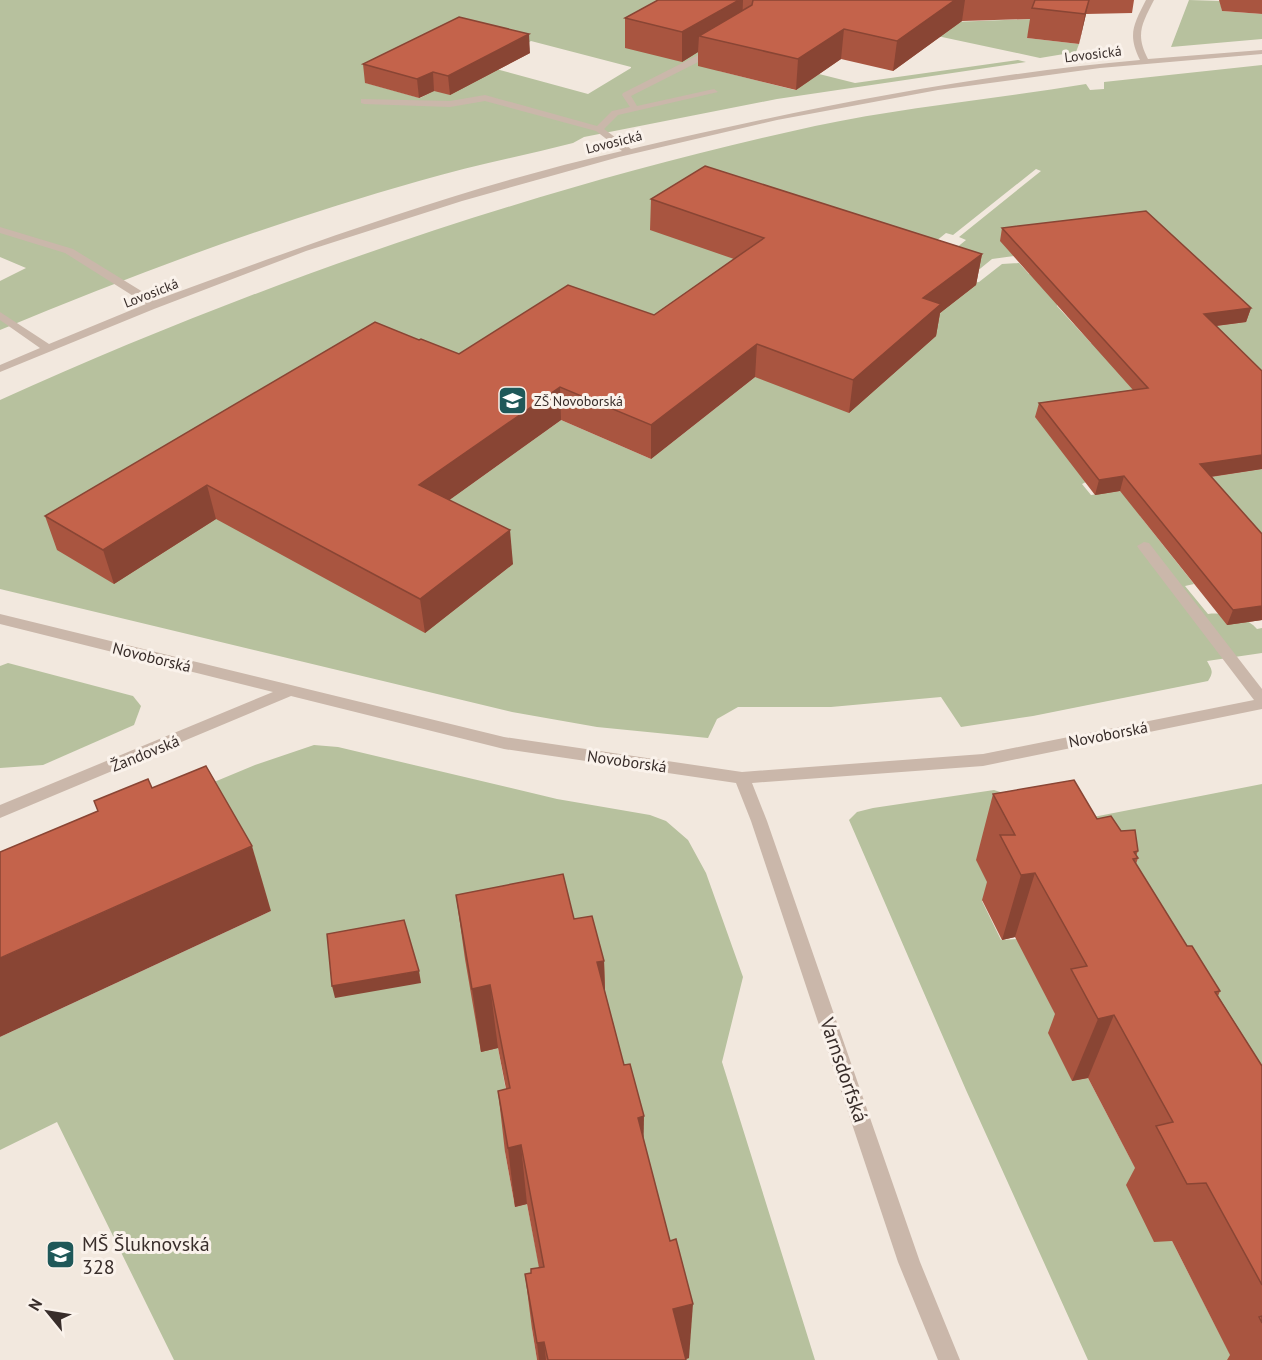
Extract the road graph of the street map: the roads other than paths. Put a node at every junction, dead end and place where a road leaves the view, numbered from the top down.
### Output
1 (1150, 0) edge
2 (728, 42) edge
3 (1262, 52) edge
4 (1145, 62) junction
5 (714, 92) dead end
6 (364, 101) dead end
7 (634, 107) junction
8 (599, 129) junction
9 (630, 152) junction
10 (0, 230) edge
11 (156, 305) junction
12 (0, 315) edge
13 (47, 348) junction
14 (0, 369) edge
15 (1144, 546) dead end
16 (0, 619) edge
17 (289, 691) junction
18 (1262, 702) edge
19 (742, 778) junction
20 (0, 812) edge
21 (949, 1360) edge

1 - 4 street
2 - 7 street
3 - 4 street, Lovosická
4 - 9 street, Lovosická
5 - 7 street
6 - 8 street
7 - 8 street
8 - 9 street
9 - 11 street, Lovosická
10 - 11 street
11 - 13 street, Lovosická
12 - 13 street
13 - 14 street, Lovosická
15 - 18 street
16 - 17 street, Novoborská
17 - 19 street, Novoborská
17 - 20 street, Žandovská
18 - 19 street, Novoborská
19 - 21 street, Varnsdorfská

